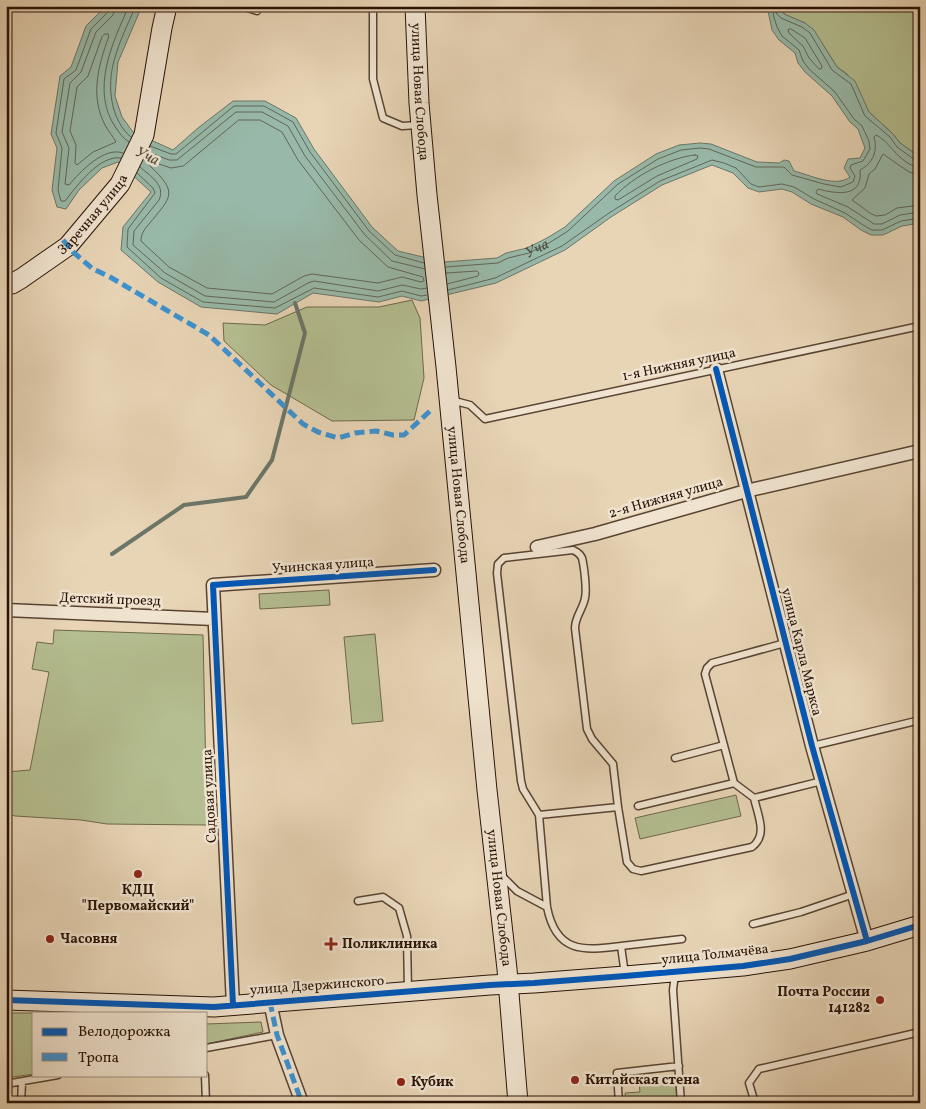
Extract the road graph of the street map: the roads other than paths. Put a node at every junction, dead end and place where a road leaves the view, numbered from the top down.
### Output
1 (167, 6) edge
2 (242, 6) edge
3 (258, 6) edge
4 (373, 6) edge
5 (415, 6) edge
6 (421, 125) junction
7 (9, 284) edge
8 (920, 326) edge
9 (716, 369) junction
10 (449, 400) junction
11 (920, 452) edge
12 (746, 491) junction
13 (537, 547) dead end
14 (434, 570) dead end
15 (213, 586) joint
16 (6, 610) edge
17 (214, 619) junction
18 (785, 643) junction
19 (920, 720) edge
20 (724, 745) junction
21 (812, 746) junction
22 (676, 758) dead end
23 (822, 781) junction
24 (734, 783) junction
25 (754, 798) junction
26 (638, 806) dead end
27 (618, 807) junction
28 (539, 815) junction
29 (496, 870) junction
30 (854, 894) junction
31 (358, 901) dead end
32 (547, 907) junction
33 (753, 924) dead end
34 (920, 925) edge
35 (682, 939) dead end
36 (867, 940) junction
37 (621, 946) junction
38 (676, 971) junction
39 (625, 976) junction
40 (509, 984) junction
41 (409, 992) junction
42 (6, 1000) edge
43 (270, 1002) junction
44 (233, 1005) junction
45 (920, 1032) edge
46 (277, 1035) junction
47 (208, 1048) edge
48 (678, 1066) junction
49 (53, 1076) edge
50 (205, 1076) edge
51 (22, 1082) junction
52 (6, 1084) edge
53 (20, 1103) edge
54 (206, 1103) edge
55 (302, 1103) edge
56 (518, 1103) edge
57 (619, 1103) edge
58 (681, 1103) edge
59 (755, 1103) edge

1 - 7 main road, Заречная улица
2 - 3 lane
4 - 6 lane
5 - 6 main road, улица Новая Слобода
6 - 10 main road, улица Новая Слобода
8 - 9 lane, 1-я Нижняя улица
9 - 10 lane, 1-я Нижняя улица
9 - 12 street, улица Карла Маркса
10 - 29 main road, улица Новая Слобода
11 - 12 street, 2-я Нижняя улица
12 - 13 street, 2-я Нижняя улица
12 - 18 street, улица Карла Маркса
14 - 15 street, Учинская улица
15 - 17 street, Садовая улица
16 - 17 street, Детский проезд
17 - 44 street, Садовая улица
18 - 20 lane
18 - 21 street, улица Карла Маркса
19 - 21 lane
20 - 22 lane
20 - 24 lane
21 - 23 street, улица Карла Маркса
23 - 25 lane
23 - 30 street, улица Карла Маркса
24 - 25 lane
24 - 26 lane
25 - 27 lane
27 - 28 lane
27 - 28 lane
28 - 32 lane
29 - 32 lane
29 - 40 main road, улица Новая Слобода
30 - 33 lane
30 - 36 street, улица Карла Маркса
31 - 41 lane
32 - 37 lane
34 - 36 main road, улица Толмачёва
35 - 37 lane
36 - 38 main road, улица Толмачёва
37 - 39 lane
38 - 39 main road, улица Толмачёва
38 - 48 lane
39 - 40 main road, улица Толмачёва
40 - 41 main road, улица Дзержинского
40 - 56 main road, улица Новая Слобода
41 - 43 main road, улица Дзержинского
42 - 44 main road, улица Дзержинского
43 - 44 main road, улица Дзержинского
43 - 46 street
45 - 59 lane
46 - 47 lane
46 - 55 street
48 - 57 lane
48 - 58 lane
49 - 51 lane
50 - 54 lane
51 - 52 lane
51 - 53 lane

